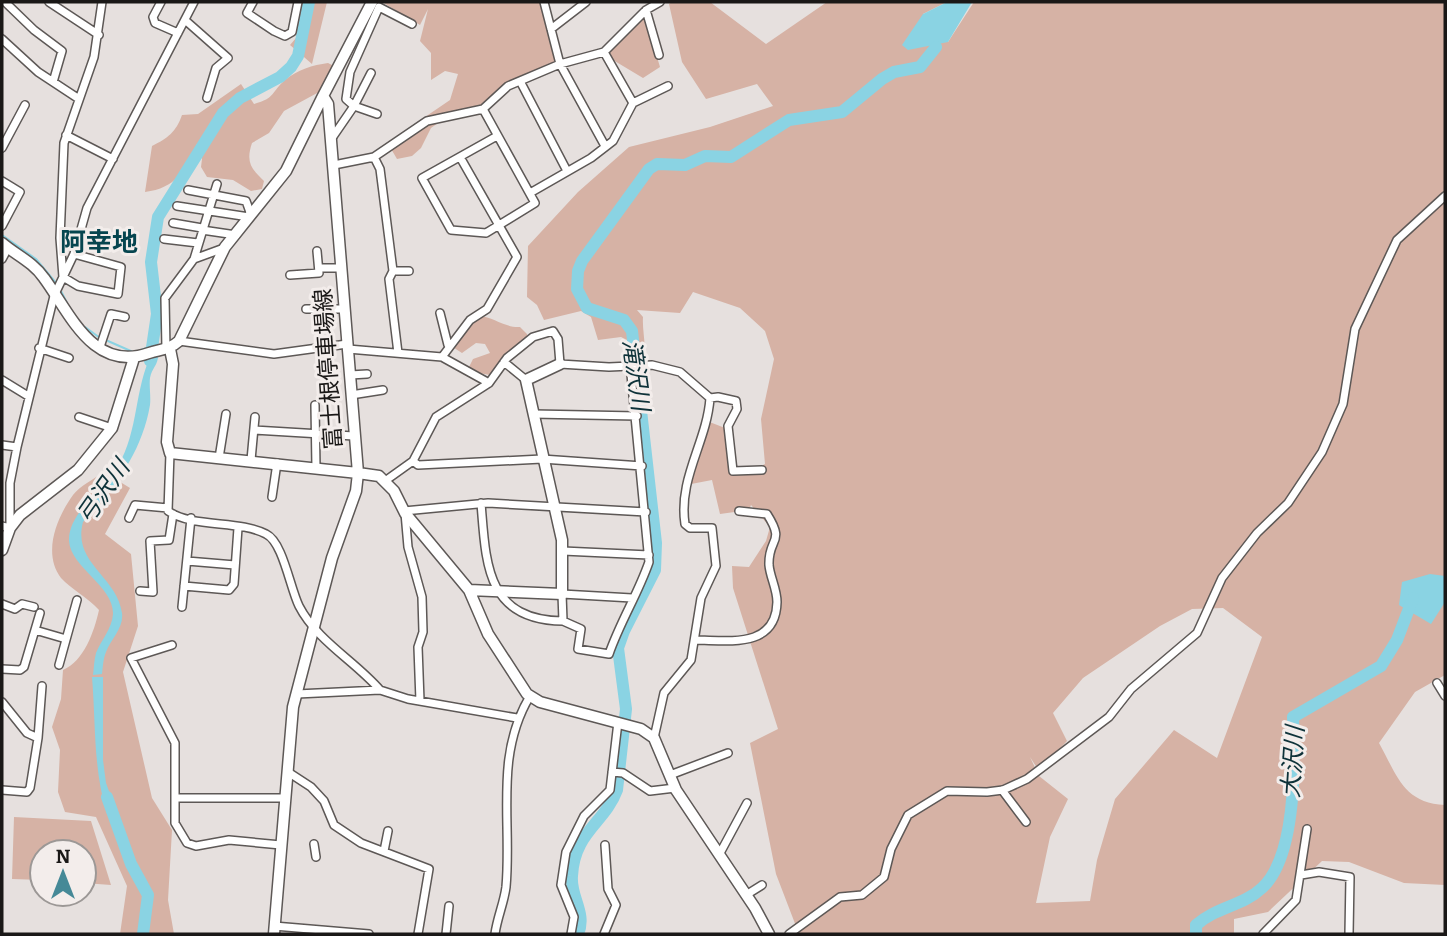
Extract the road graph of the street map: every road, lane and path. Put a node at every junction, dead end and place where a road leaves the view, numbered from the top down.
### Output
1 (5, 2) edge
2 (49, 2) edge
3 (102, 2) edge
4 (161, 2) edge
5 (194, 2) edge
6 (253, 2) edge
7 (298, 2) edge
8 (372, 2) edge
9 (544, 2) edge
10 (586, 2) edge
11 (660, 2) edge
12 (646, 10) junction
13 (185, 20) junction
14 (412, 23) dead end
15 (551, 29) junction
16 (178, 33) junction
17 (99, 35) junction
18 (2, 39) edge
19 (604, 52) junction
20 (659, 55) dead end
21 (560, 64) junction
22 (371, 72) dead end
23 (520, 81) junction
24 (53, 82) junction
25 (668, 86) dead end
26 (323, 96) junction
27 (207, 98) dead end
28 (79, 99) junction
29 (633, 103) junction
30 (25, 105) dead end
31 (354, 106) junction
32 (483, 109) junction
33 (377, 114) dead end
34 (66, 135) junction
35 (497, 136) junction
36 (331, 139) junction
37 (605, 146) junction
38 (2, 148) edge
39 (374, 157) junction
40 (460, 157) junction
41 (113, 159) junction
42 (334, 165) junction
43 (567, 171) junction
44 (2, 181) edge
45 (217, 184) dead end
46 (188, 190) dead end
47 (530, 193) junction
48 (212, 195) junction
49 (1445, 196) edge
50 (177, 206) dead end
51 (208, 211) junction
52 (251, 216) junction
53 (173, 222) dead end
54 (2, 226) edge
55 (500, 227) junction
56 (202, 229) junction
57 (236, 235) junction
58 (164, 239) dead end
59 (198, 243) junction
60 (5, 246) edge
61 (225, 247) junction
62 (317, 251) dead end
63 (75, 254) junction
64 (2, 259) edge
65 (194, 259) junction
66 (319, 268) junction
67 (341, 268) junction
68 (393, 271) junction
69 (409, 271) dead end
70 (290, 275) dead end
71 (63, 277) junction
72 (54, 296) junction
73 (306, 309) dead end
74 (344, 309) junction
75 (440, 313) dead end
76 (125, 317) dead end
77 (448, 345) junction
78 (100, 346) junction
79 (347, 346) junction
80 (39, 348) junction
81 (165, 349) junction
82 (398, 353) junction
83 (442, 357) junction
84 (69, 358) dead end
85 (134, 358) junction
86 (504, 362) junction
87 (561, 364) junction
88 (632, 364) junction
89 (367, 374) dead end
90 (350, 375) junction
91 (2, 380) edge
92 (526, 380) junction
93 (489, 383) junction
94 (383, 390) dead end
95 (351, 395) junction
96 (28, 396) junction
97 (710, 398) junction
98 (315, 405) dead end
99 (226, 414) dead end
100 (533, 414) junction
101 (637, 416) junction
102 (79, 417) dead end
103 (256, 417) dead end
104 (113, 428) junction
105 (254, 430) junction
106 (315, 433) junction
107 (354, 436) junction
108 (2, 445) edge
109 (17, 447) junction
110 (170, 453) junction
111 (219, 458) junction
112 (542, 458) junction
113 (251, 460) junction
114 (413, 461) junction
115 (277, 463) junction
116 (642, 466) junction
117 (316, 468) junction
118 (762, 470) dead end
119 (358, 473) junction
120 (2, 477) edge
121 (385, 481) junction
122 (10, 483) junction
123 (272, 497) dead end
124 (481, 503) junction
125 (555, 507) junction
126 (170, 511) junction
127 (740, 511) dead end
128 (405, 512) junction
129 (646, 512) junction
130 (129, 518) dead end
131 (191, 518) junction
132 (6, 527) edge
133 (238, 528) junction
134 (2, 550) edge
135 (563, 551) junction
136 (649, 555) junction
137 (187, 561) junction
138 (235, 565) junction
139 (184, 586) junction
140 (498, 589) junction
141 (469, 590) junction
142 (140, 591) dead end
143 (562, 594) junction
144 (632, 598) junction
145 (77, 600) dead end
146 (2, 604) edge
147 (182, 607) dead end
148 (563, 621) junction
149 (313, 626) junction
150 (35, 630) junction
151 (66, 639) junction
152 (695, 640) junction
153 (172, 645) dead end
154 (59, 665) dead end
155 (2, 668) edge
156 (1437, 683) dead end
157 (42, 686) dead end
158 (380, 690) junction
159 (297, 694) junction
160 (1445, 695) edge
161 (530, 696) junction
162 (420, 701) junction
163 (2, 702) edge
164 (517, 718) junction
165 (624, 724) junction
166 (38, 738) junction
167 (654, 738) junction
168 (728, 753) dead end
169 (288, 772) junction
170 (612, 772) junction
171 (670, 775) junction
172 (675, 788) junction
173 (2, 790) edge
174 (1002, 790) junction
175 (176, 798) junction
176 (285, 798) junction
177 (747, 803) dead end
178 (1026, 822) dead end
179 (1307, 829) dead end
180 (388, 831) dead end
181 (314, 844) dead end
182 (281, 845) junction
183 (606, 845) dead end
184 (384, 851) junction
185 (719, 855) junction
186 (316, 857) dead end
187 (1301, 875) junction
188 (762, 885) dead end
189 (747, 895) junction
190 (449, 906) dead end
191 (274, 930) edge
192 (312, 932) edge
193 (358, 934) edge
194 (369, 934) edge
195 (418, 934) edge
196 (446, 934) edge
197 (495, 934) edge
198 (571, 934) edge
199 (604, 934) edge
200 (769, 934) edge
201 (789, 934) edge
202 (1263, 934) edge
203 (1349, 934) edge

1 - 24 street
2 - 17 street
3 - 17 street
4 - 16 street
5 - 13 street
6 - 7 street
8 - 26 street
9 - 15 street
10 - 15 street
11 - 12 street
12 - 19 street
12 - 20 street
13 - 16 street
13 - 27 street
14 - 31 street
15 - 21 street
16 - 41 street
17 - 28 street
18 - 24 street
19 - 21 street
19 - 29 street
21 - 23 street
21 - 37 street
22 - 31 street
23 - 32 street
23 - 43 street
24 - 28 street
25 - 29 street
26 - 36 street, 富士根停車場線
26 - 52 street
28 - 34 street
29 - 37 street
30 - 38 street
31 - 33 street
31 - 36 street
32 - 35 street
32 - 39 street
34 - 41 street
34 - 71 street
35 - 40 street
35 - 47 street
36 - 42 street, 富士根停車場線
37 - 43 street
39 - 42 street
39 - 68 street
40 - 55 street
40 - 55 street
41 - 63 street
42 - 67 street, 富士根停車場線
43 - 47 street
44 - 54 street
45 - 48 street
46 - 48 street
47 - 55 street
48 - 51 street
48 - 52 street
49 - 174 street
50 - 51 street
51 - 52 street
51 - 56 street
52 - 57 street
53 - 56 street
55 - 77 street
56 - 57 street
56 - 59 street
57 - 61 street
58 - 59 street
59 - 65 street
60 - 64 street
60 - 72 street
61 - 65 street
61 - 81 street
62 - 66 street
63 - 71 street
63 - 71 street
65 - 81 street
66 - 67 street
66 - 70 street
67 - 74 street, 富士根停車場線
68 - 69 street
68 - 82 street
71 - 72 street
72 - 78 street
72 - 80 street
73 - 74 street
74 - 79 street, 富士根停車場線
75 - 77 street
76 - 78 street
77 - 83 street
78 - 85 street
79 - 81 street
79 - 82 street
79 - 90 street, 富士根停車場線
80 - 84 street
80 - 96 street
81 - 85 street
81 - 110 street
82 - 83 street
83 - 93 street
85 - 104 street
86 - 87 street
86 - 92 street
86 - 93 street
87 - 88 street
87 - 92 street
88 - 97 street
88 - 101 street
89 - 90 street
90 - 95 street, 富士根停車場線
91 - 96 street
92 - 100 street
93 - 114 street
94 - 95 street
95 - 107 street, 富士根停車場線
96 - 109 street
97 - 118 street
97 - 152 street
98 - 106 street
99 - 111 street
100 - 101 street
100 - 112 street
101 - 116 street
102 - 104 street
103 - 105 street
104 - 132 street
105 - 106 street
105 - 113 street
106 - 107 street
106 - 117 street
107 - 119 street, 富士根停車場線
108 - 109 street
109 - 122 street
110 - 111 street
110 - 126 street
111 - 113 street
112 - 114 street
112 - 116 street
112 - 125 street
113 - 115 street
114 - 121 street
115 - 117 street
115 - 123 street
116 - 129 street
117 - 119 street
119 - 121 street, 富士根停車場線
119 - 149 street
120 - 122 street
121 - 128 street
122 - 132 street
124 - 125 street
124 - 128 street
124 - 140 street
125 - 129 street
125 - 135 street
126 - 130 street
126 - 131 street
126 - 142 street
127 - 152 street
128 - 141 street
128 - 162 street
129 - 136 street
131 - 133 street
131 - 137 street
132 - 134 street
133 - 138 street
133 - 149 street
135 - 136 street
135 - 143 street
136 - 144 street
137 - 138 street
137 - 139 street
138 - 139 street
139 - 147 street
140 - 141 street
140 - 143 street
140 - 148 street
141 - 161 street
143 - 144 street
143 - 148 street
144 - 148 street
145 - 151 street
146 - 150 street
149 - 158 street
149 - 159 street
150 - 151 street
150 - 155 street
151 - 154 street
152 - 167 street
153 - 175 street
156 - 160 street
157 - 166 street
158 - 159 street
158 - 162 street
159 - 169 street
161 - 164 street
161 - 165 street
162 - 164 street
163 - 166 street
164 - 197 street
165 - 167 street
165 - 170 street
166 - 173 street
167 - 171 street
168 - 171 street
169 - 176 street
169 - 184 street
170 - 172 street
170 - 198 street
171 - 172 street
172 - 185 street
174 - 178 street
174 - 201 street
175 - 176 street
175 - 182 street
176 - 182 street
177 - 185 street
179 - 187 street
180 - 184 street
181 - 186 street
182 - 191 street
183 - 199 street
184 - 195 street
185 - 189 street
187 - 202 street
187 - 203 street
188 - 189 street
189 - 200 street
190 - 196 street
191 - 192 street
192 - 193 street
193 - 194 street

